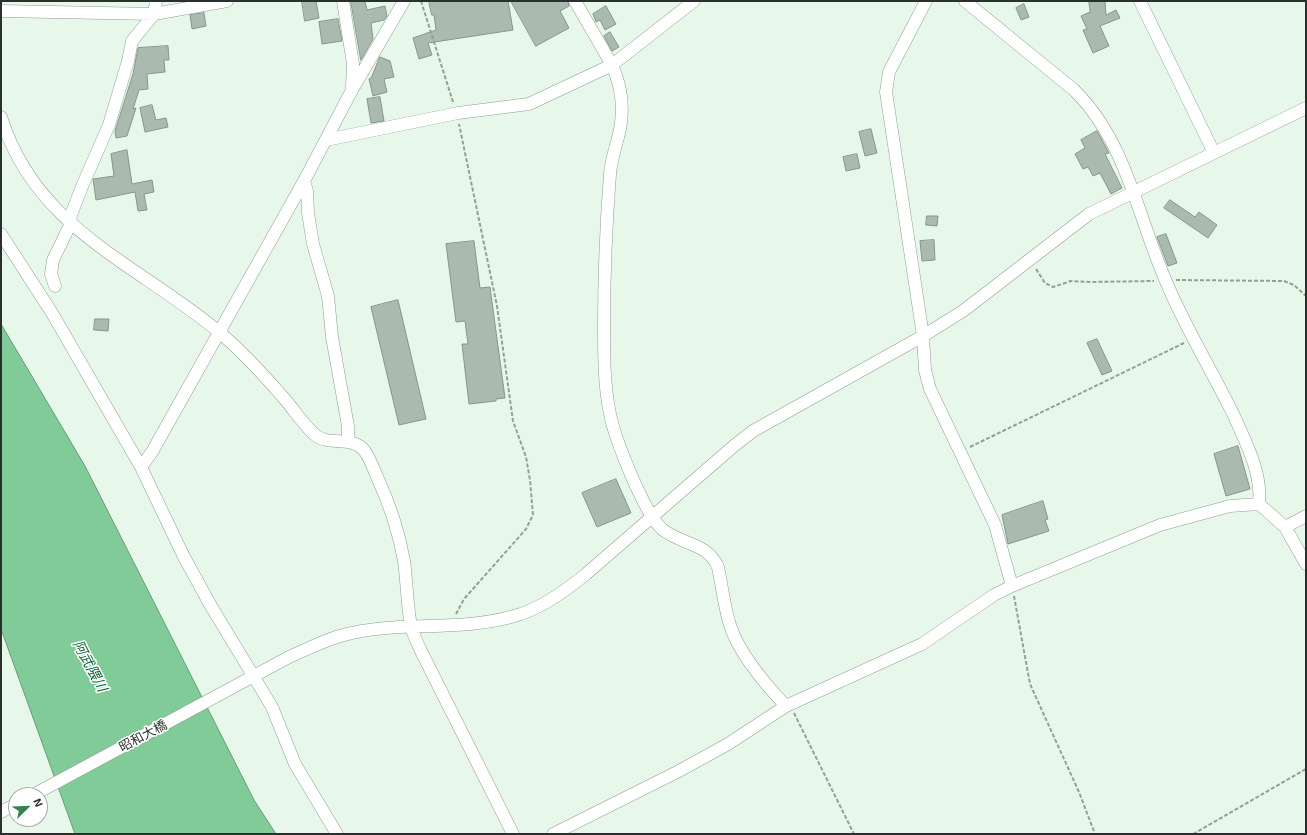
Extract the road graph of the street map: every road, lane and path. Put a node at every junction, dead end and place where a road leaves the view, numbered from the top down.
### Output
1 (156, 1) edge
2 (227, 1) edge
3 (343, 1) edge
4 (404, 1) edge
5 (421, 1) edge
6 (575, 1) edge
7 (694, 1) edge
8 (926, 1) edge
9 (966, 1) edge
10 (1140, 1) edge
11 (1, 11) edge
12 (154, 14) junction
13 (612, 65) junction
14 (352, 90) junction
15 (1306, 108) edge
16 (457, 113) junction
17 (1, 118) edge
18 (326, 140) junction
19 (1214, 153) junction
20 (304, 182) junction
21 (1134, 193) junction
22 (70, 225) junction
23 (1, 234) edge
24 (55, 286) dead end
25 (219, 333) junction
26 (923, 336) junction
27 (1194, 338) junction
28 (348, 441) junction
29 (960, 452) junction
30 (141, 467) junction
31 (1259, 504) junction
32 (1306, 516) edge
33 (652, 517) junction
34 (1285, 527) junction
35 (1306, 564) edge
36 (1012, 586) junction
37 (455, 624) junction
38 (412, 627) junction
39 (253, 677) junction
40 (788, 705) junction
41 (1306, 768) edge
42 (48, 787) edge
43 (337, 834) edge
44 (513, 834) edge
45 (553, 834) edge
46 (854, 834) edge
47 (1095, 834) edge
48 (1193, 834) edge

1 - 12 street
2 - 12 street
3 - 14 street
4 - 14 street
5 - 16 path
6 - 13 street
7 - 13 street
8 - 26 street
9 - 21 street
10 - 19 street
11 - 12 street
12 - 22 street
13 - 16 street
13 - 33 street
14 - 18 street
15 - 19 street, 昭和大橋
16 - 18 street
16 - 37 path
17 - 22 street
18 - 20 street
19 - 21 street, 昭和大橋
20 - 25 street
20 - 28 street
21 - 26 street, 昭和大橋
21 - 27 street
22 - 24 street
22 - 25 street
23 - 30 street
25 - 28 street
25 - 30 street
26 - 29 street
26 - 33 street, 昭和大橋
27 - 29 path
27 - 31 street
28 - 38 street
29 - 36 street
30 - 39 street
31 - 34 street
31 - 36 street
32 - 34 street
33 - 37 street, 昭和大橋
33 - 40 street
34 - 35 street
36 - 40 street
36 - 47 path
37 - 38 street, 昭和大橋
38 - 39 street, 昭和大橋
38 - 44 street
39 - 42 street, 昭和大橋
39 - 43 street
40 - 45 street
40 - 46 path
41 - 48 path

